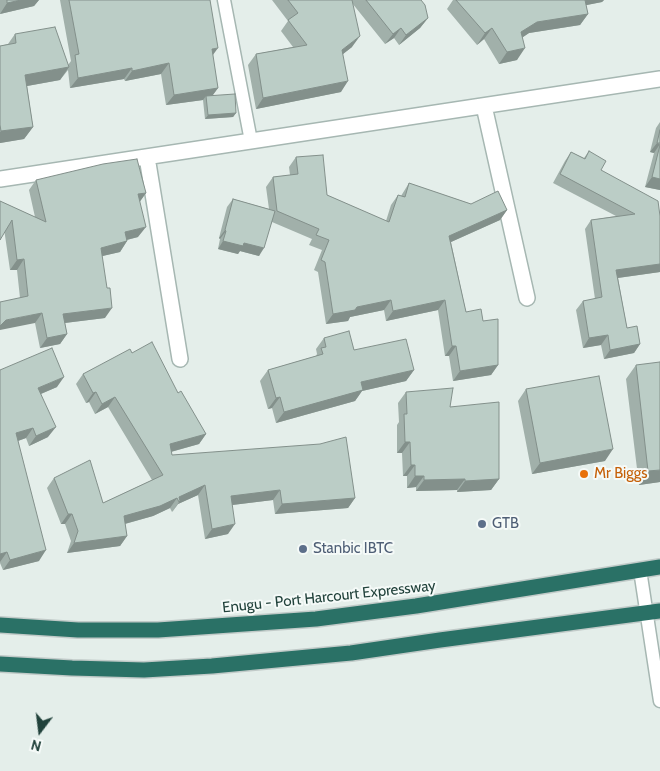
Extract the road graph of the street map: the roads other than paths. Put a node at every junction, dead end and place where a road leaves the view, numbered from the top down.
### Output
1 (224, 0) edge
2 (660, 79) edge
3 (484, 106) junction
4 (251, 141) junction
5 (147, 157) junction
6 (0, 179) edge
7 (527, 298) dead end
8 (180, 359) dead end
9 (660, 567) edge
10 (640, 570) junction
11 (654, 612) edge
12 (0, 625) edge
13 (0, 664) edge
14 (660, 701) edge

1 - 4 lane
2 - 3 street
3 - 4 street
3 - 7 street
4 - 5 street
5 - 6 street
5 - 8 street
9 - 10 highway, Enugu - Port Harcourt Expressway
10 - 11 lane
10 - 12 highway, Enugu - Port Harcourt Expressway
11 - 13 highway
11 - 14 lane

